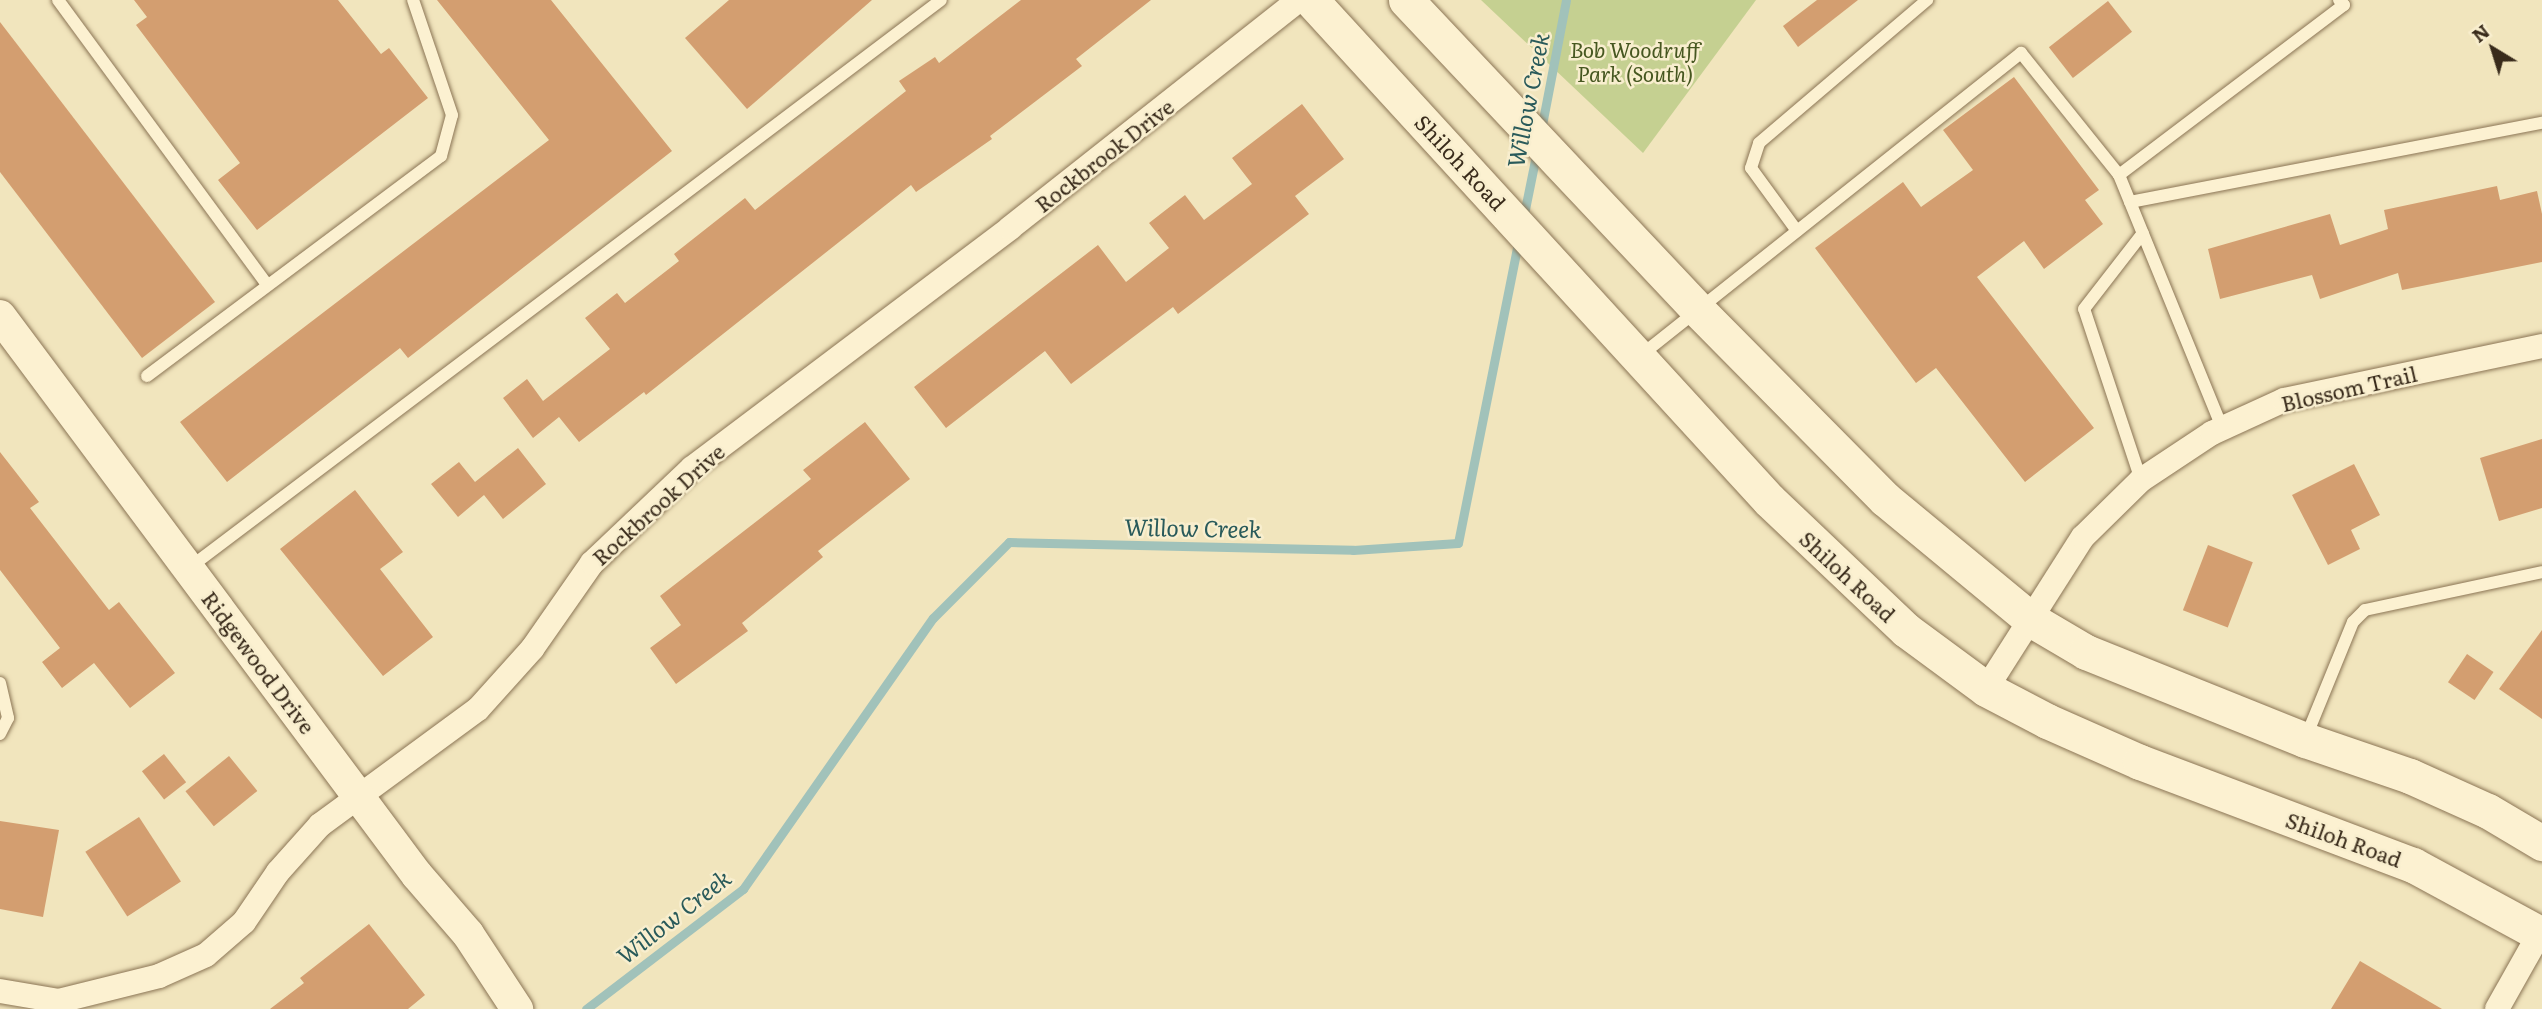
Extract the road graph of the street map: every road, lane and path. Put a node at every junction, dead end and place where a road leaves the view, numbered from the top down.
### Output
1 (58, 0) edge
2 (412, 0) edge
3 (941, 0) edge
4 (1299, 0) edge
5 (1311, 0) edge
6 (1406, 0) edge
7 (1927, 0) edge
8 (2339, 0) edge
9 (2542, 123) edge
10 (2119, 175) junction
11 (2130, 202) junction
12 (1797, 231) junction
13 (2143, 233) junction
14 (267, 285) junction
15 (1698, 310) junction
16 (0, 316) edge
17 (2542, 346) edge
18 (1640, 356) junction
19 (147, 376) dead end
20 (2222, 428) junction
21 (2141, 480) junction
22 (189, 569) junction
23 (2542, 572) edge
24 (2030, 620) junction
25 (0, 683) edge
26 (1986, 689) junction
27 (0, 734) edge
28 (2305, 740) junction
29 (359, 795) junction
30 (2542, 843) edge
31 (2541, 932) edge
32 (0, 991) edge
33 (517, 1009) edge
34 (2497, 1009) edge

1 - 14 lane
2 - 14 lane
3 - 22 lane
4 - 29 street, Rockbrook Drive
5 - 18 main road, Shiloh Road
6 - 15 main road
7 - 12 lane
8 - 10 lane
9 - 11 lane
10 - 11 lane
10 - 12 lane
11 - 13 lane
12 - 15 lane
13 - 20 lane
13 - 21 lane
14 - 19 lane
15 - 18 lane
15 - 24 main road
16 - 22 street, Ridgewood Drive
17 - 20 street, Blossom Trail
18 - 26 main road, Shiloh Road
20 - 21 street, Blossom Trail
21 - 24 street, Blossom Trail
22 - 29 street, Ridgewood Drive
23 - 28 lane
24 - 26 street, Blossom Trail
24 - 28 main road
25 - 27 lane
26 - 31 main road, Shiloh Road
28 - 30 main road
29 - 32 street, Rockbrook Drive
29 - 33 street, Ridgewood Drive
31 - 34 street

